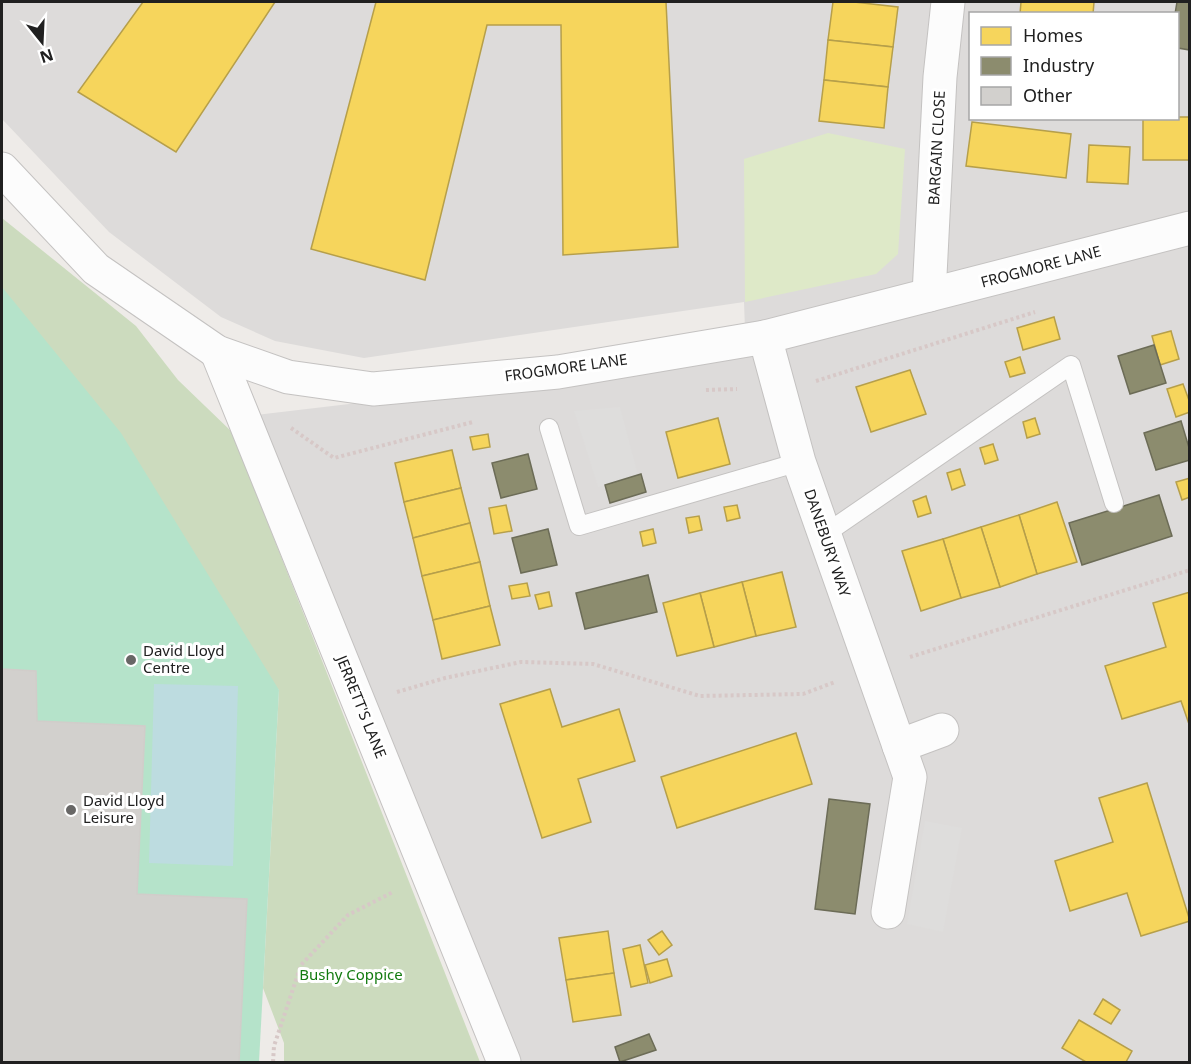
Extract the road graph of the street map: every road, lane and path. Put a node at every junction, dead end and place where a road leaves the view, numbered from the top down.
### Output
1 (948, 2) edge
2 (2, 169) edge
3 (1190, 228) edge
4 (929, 295) junction
5 (1040, 310) dead end
6 (765, 337) junction
7 (218, 352) junction
8 (779, 388) junction
9 (549, 428) dead end
10 (799, 462) junction
11 (1114, 503) dead end
12 (825, 534) junction
13 (1190, 570) edge
14 (870, 669) junction
15 (359, 702) junction
16 (942, 730) dead end
17 (899, 746) junction
18 (428, 873) junction
19 (888, 912) dead end
20 (273, 1062) edge
21 (504, 1062) edge

1 - 4 street, BARGAIN CLOSE
2 - 7 street, FROGMORE LANE
3 - 4 street, FROGMORE LANE
4 - 6 street, FROGMORE LANE
5 - 8 path
6 - 7 street, FROGMORE LANE
6 - 8 street, DANEBURY WAY
7 - 15 street, JERRETT'S LANE
8 - 10 street, DANEBURY WAY
9 - 10 lane
10 - 12 street, DANEBURY WAY
11 - 12 lane
12 - 14 street, DANEBURY WAY
13 - 14 path
14 - 15 path
14 - 17 street, DANEBURY WAY
15 - 18 street, JERRETT'S LANE
16 - 17 street
17 - 19 street, DANEBURY WAY
18 - 20 path
18 - 21 street, JERRETT'S LANE

